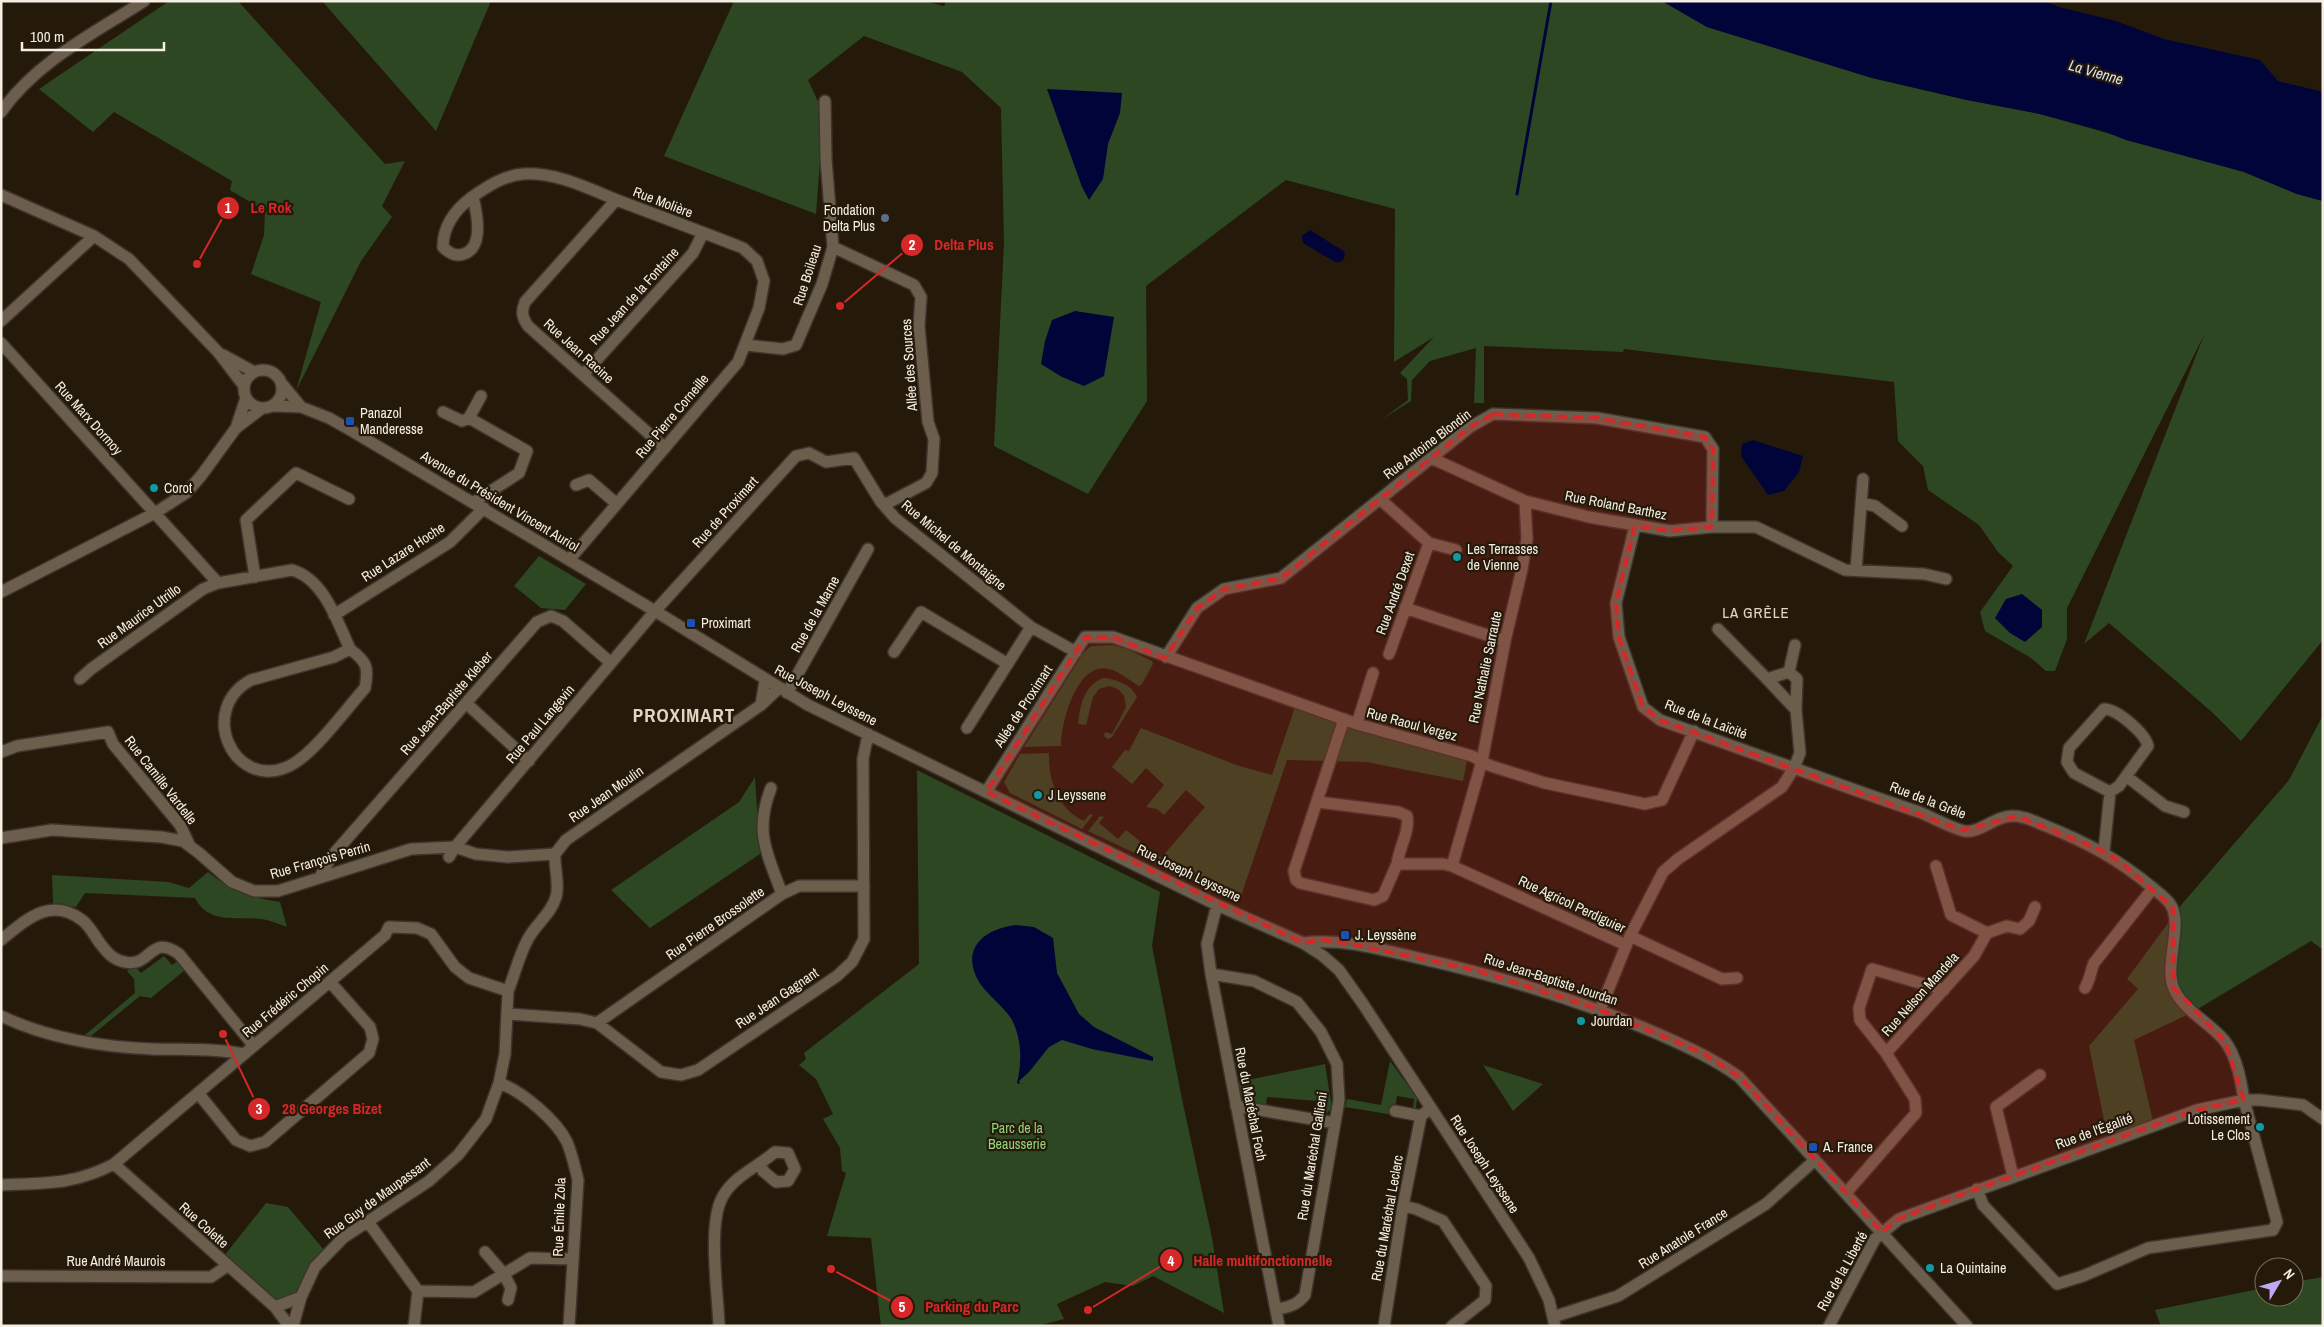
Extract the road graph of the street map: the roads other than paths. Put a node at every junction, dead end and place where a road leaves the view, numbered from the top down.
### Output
1 (144, 1) edge
2 (825, 101) dead end
3 (1, 112) edge
4 (1, 195) edge
5 (473, 197) junction
6 (616, 200) junction
7 (703, 233) junction
8 (94, 236) junction
9 (833, 247) junction
10 (1, 321) edge
11 (1, 343) edge
12 (746, 345) junction
13 (218, 352) junction
14 (254, 372) junction
15 (583, 375) junction
16 (283, 385) junction
17 (244, 386) junction
18 (480, 396) dead end
19 (246, 398) junction
20 (273, 406) junction
21 (301, 407) junction
22 (261, 409) junction
23 (444, 412) dead end
24 (469, 418) junction
25 (236, 428) junction
26 (665, 448) junction
27 (1431, 458) junction
28 (826, 462) joint
29 (1863, 479) dead end
30 (576, 484) dead end
31 (349, 498) dead end
32 (1380, 499) junction
33 (1525, 501) junction
34 (1862, 503) junction
35 (617, 504) junction
36 (479, 505) junction
37 (884, 505) junction
38 (155, 513) junction
39 (1635, 526) junction
40 (1902, 526) dead end
41 (1712, 527) junction
42 (1428, 543) junction
43 (868, 549) dead end
44 (1456, 550) dead end
45 (569, 560) junction
46 (1856, 570) junction
47 (255, 577) junction
48 (1946, 578) dead end
49 (218, 583) junction
50 (1, 592) edge
51 (1405, 608) junction
52 (656, 611) junction
53 (334, 615) junction
54 (1031, 628) junction
55 (1718, 629) dead end
56 (1085, 637) joint
57 (1505, 641) junction
58 (1795, 645) dead end
59 (350, 649) junction
60 (894, 652) dead end
61 (1076, 652) junction
62 (1389, 654) dead end
63 (1166, 657) junction
64 (611, 663) junction
65 (1008, 664) junction
66 (1373, 672) dead end
67 (1789, 672) junction
68 (80, 679) dead end
69 (1767, 679) junction
70 (765, 680) junction
71 (783, 691) junction
72 (466, 703) junction
73 (761, 705) junction
74 (1796, 710) junction
75 (1344, 720) junction
76 (1357, 724) junction
77 (967, 728) dead end
78 (1694, 731) junction
79 (868, 734) junction
80 (1, 752) edge
81 (529, 760) junction
82 (1482, 761) junction
83 (1794, 768) junction
84 (2126, 776) junction
85 (771, 788) dead end
86 (986, 792) junction
87 (2110, 792) junction
88 (1318, 802) junction
89 (2184, 812) dead end
90 (1, 838) edge
91 (190, 846) junction
92 (455, 847) junction
93 (2104, 851) junction
94 (555, 854) junction
95 (448, 857) dead end
96 (1397, 864) junction
97 (1452, 866) junction
98 (1936, 866) dead end
99 (320, 877) junction
100 (864, 886) junction
101 (2153, 888) junction
102 (782, 894) junction
103 (1217, 905) junction
104 (2035, 907) dead end
105 (1988, 933) junction
106 (1, 940) edge
107 (1628, 940) junction
108 (1303, 943) junction
109 (1341, 944) junction
110 (1324, 956) junction
111 (1211, 974) junction
112 (1737, 978) dead end
113 (330, 982) junction
114 (2085, 988) dead end
115 (1944, 990) junction
116 (508, 991) junction
117 (1600, 1010) junction
118 (508, 1014) junction
119 (1, 1016) edge
120 (598, 1024) junction
121 (254, 1046) junction
122 (1886, 1053) junction
123 (244, 1054) junction
124 (2040, 1075) dead end
125 (499, 1083) junction
126 (198, 1093) junction
127 (2244, 1100) junction
128 (1236, 1106) junction
129 (1431, 1108) junction
130 (1395, 1112) dead end
131 (1421, 1116) junction
132 (2323, 1119) edge
133 (1335, 1123) junction
134 (1815, 1160) junction
135 (114, 1164) junction
136 (761, 1164) dead end
137 (2013, 1176) junction
138 (1, 1185) edge
139 (1976, 1189) junction
140 (1846, 1193) junction
141 (1403, 1206) junction
142 (368, 1222) junction
143 (1882, 1232) junction
144 (485, 1252) dead end
145 (573, 1259) junction
146 (227, 1266) junction
147 (504, 1274) junction
148 (1, 1276) edge
149 (418, 1291) junction
150 (301, 1297) junction
151 (508, 1300) dead end
152 (275, 1307) junction
153 (1277, 1309) junction
154 (1554, 1321) edge
155 (289, 1326) edge
156 (293, 1326) edge
157 (414, 1326) edge
158 (568, 1326) edge
159 (719, 1326) edge
160 (1279, 1326) edge
161 (1384, 1326) edge
162 (1452, 1326) edge
163 (1829, 1326) edge
164 (1968, 1326) edge

1 - 3 street
2 - 9 street, Rue Boileau
4 - 8 street
5 - 5 street, Rue Molière
5 - 6 street, Rue Molière
6 - 7 street, Rue Molière
6 - 15 street, Rue Jean Racine
7 - 12 street, Rue Molière
7 - 15 street, Rue Jean de la Fontaine
8 - 10 street
8 - 13 street
9 - 12 street, Rue Boileau
9 - 37 street, Allée des Sources
11 - 38 street, Rue Marx Dormoy
12 - 26 street, Rue Pierre Corneille
13 - 14 street
13 - 17 street
14 - 16 street
14 - 17 street
15 - 26 street, Rue Jean Racine
16 - 20 street
16 - 21 street, Avenue du Président Vincent Auriol
17 - 19 street
18 - 24 street
19 - 22 street
19 - 25 street
20 - 21 street, Avenue du Président Vincent Auriol
20 - 22 street
21 - 36 street, Avenue du Président Vincent Auriol
22 - 25 street
23 - 24 street
24 - 36 street, Rue Lazare Hoche
25 - 38 street
26 - 35 street, Rue Pierre Corneille
27 - 32 street, Rue Antoine Blondin
27 - 33 street, Rue Roland Barthez
27 - 41 street, Rue Antoine Blondin
28 - 37 street, Rue Michel de Montaigne
28 - 52 street, Rue de Proximart
29 - 34 street
30 - 35 street
31 - 47 street
32 - 42 street, Rue André Dexet
32 - 63 street, Rue Antoine Blondin
33 - 39 street, Rue Roland Barthez
33 - 57 street, Rue Nathalie Sarraute
34 - 40 street
34 - 46 street
35 - 45 street, Rue Pierre Corneille
36 - 45 street, Avenue du Président Vincent Auriol
36 - 53 street, Rue Lazare Hoche
37 - 54 street, Rue Michel de Montaigne
38 - 49 street, Rue Marx Dormoy
38 - 50 street
39 - 41 street, Rue Roland Barthez
39 - 78 street, Rue de la Laïcité
41 - 46 street, Rue Roland Barthez
42 - 44 street, Rue André Dexet
42 - 51 street, Rue André Dexet
43 - 71 street, Rue de la Marne
45 - 52 street, Avenue du Président Vincent Auriol
46 - 48 street, Rue Roland Barthez
47 - 49 street, Rue Maurice Utrillo
47 - 53 street, Rue Maurice Utrillo
49 - 68 street, Rue Maurice Utrillo
51 - 57 street
51 - 62 street, Rue André Dexet
52 - 64 street, Rue Paul Langevin
52 - 70 street, Rue Joseph Leyssene
53 - 59 street, Rue Maurice Utrillo
54 - 61 street, Rue Michel de Montaigne
54 - 65 street
55 - 69 street
56 - 61 street, Allée de Proximart
56 - 63 street, Rue Raoul Vergez
57 - 82 street, Rue Nathalie Sarraute
58 - 67 street
59 - 59 street, Rue Maurice Utrillo
60 - 65 street
61 - 86 street, Allée de Proximart
63 - 75 street, Rue Raoul Vergez
64 - 72 street, Rue Jean-Baptiste Kleber
64 - 81 street, Rue Paul Langevin
65 - 77 street
66 - 76 street
67 - 69 street
67 - 74 street
69 - 74 street
70 - 71 street, Rue Joseph Leyssene
70 - 73 street
71 - 73 street, Rue Jean Moulin
71 - 79 street, Rue Joseph Leyssene
72 - 81 street
72 - 99 street, Rue Jean-Baptiste Kleber
73 - 94 street, Rue Jean Moulin
74 - 83 street
75 - 76 street, Rue Raoul Vergez
75 - 88 street
76 - 82 street, Rue Raoul Vergez
78 - 82 street, Rue Raoul Vergez
78 - 83 street, Rue de la Laïcité
79 - 86 street, Rue Joseph Leyssene
79 - 100 street, Rue Jean Gagnant
80 - 91 street, Rue Camille Vardelle
81 - 92 street, Rue Paul Langevin
82 - 97 street, Rue Nathalie Sarraute
83 - 93 street, Rue de la Grêle
83 - 107 street
84 - 87 street
84 - 87 street
84 - 89 street
85 - 102 street
86 - 103 street, Rue Joseph Leyssene
87 - 93 street
88 - 96 street
88 - 96 street
90 - 91 street, Rue François Perrin
91 - 99 street, Rue François Perrin
92 - 94 street
92 - 95 street, Rue Paul Langevin
92 - 99 street, Rue François Perrin
93 - 101 street, Rue de la Grêle
94 - 116 street
96 - 97 street
97 - 107 street, Rue Agricol Perdiguier
98 - 105 street
100 - 102 street, Rue Pierre Brossolette
100 - 120 street, Rue Jean Gagnant
101 - 114 street
101 - 127 street, Rue de la Grêle
102 - 120 street, Rue Pierre Brossolette
103 - 108 street, Rue Joseph Leyssene
103 - 111 street, Rue du Maréchal Foch
104 - 105 street
105 - 115 street, Rue Nelson Mandela
106 - 121 street
107 - 112 street, Rue Agricol Perdiguier
107 - 117 street
108 - 109 street, Rue Jean-Baptiste Jourdan
108 - 110 street, Rue Joseph Leyssene
109 - 110 street
109 - 117 street, Rue Jean-Baptiste Jourdan
110 - 129 street, Rue Joseph Leyssene
111 - 128 street, Rue du Maréchal Foch
111 - 133 street, Rue du Maréchal Gallieni
113 - 116 street, Rue Frédéric Chopin
113 - 121 street, Rue Frédéric Chopin
113 - 126 street
115 - 122 street, Rue Nelson Mandela
115 - 122 street
116 - 118 street
117 - 134 street, Rue Jean-Baptiste Jourdan
118 - 120 street, Rue Jean Gagnant
118 - 125 street, Rue Guy de Maupassant
119 - 123 street
121 - 123 street, Rue Frédéric Chopin
122 - 140 street, Rue Nelson Mandela
123 - 126 street, Rue Frédéric Chopin
124 - 137 street
125 - 142 street, Rue Guy de Maupassant
125 - 145 street, Rue Émile Zola
126 - 135 street, Rue Frédéric Chopin
127 - 132 street, Rue de l'Égalité
127 - 137 street, Rue de l'Égalité
127 - 139 street, Rue de la Grêle
128 - 133 street
128 - 153 street, Rue du Maréchal Foch
129 - 131 street
129 - 154 street, Rue Joseph Leyssene
130 - 131 street
131 - 141 street, Rue du Maréchal Leclerc
133 - 153 street, Rue du Maréchal Gallieni
134 - 140 street, Rue Jean-Baptiste Jourdan
134 - 154 street, Rue Anatole France
135 - 138 street, Rue Frédéric Chopin
135 - 146 street, Rue Colette
136 - 159 street
137 - 139 street, Rue de l'Égalité
139 - 143 street, Rue de l'Égalité
140 - 143 street, Rue Jean-Baptiste Jourdan
141 - 161 street, Rue du Maréchal Leclerc
141 - 162 street
142 - 149 street
142 - 150 street, Rue Guy de Maupassant
143 - 163 street, Rue de la Liberté
143 - 164 street, Rue Jean-Baptiste Jourdan
144 - 147 street
145 - 147 street
145 - 158 street, Rue Émile Zola
146 - 148 street, Rue André Maurois
146 - 152 street, Rue Colette
147 - 149 street
147 - 151 street
149 - 157 street
150 - 152 street
150 - 156 street, Rue Guy de Maupassant
152 - 155 street, Rue Colette
153 - 160 street, Rue du Maréchal Foch

